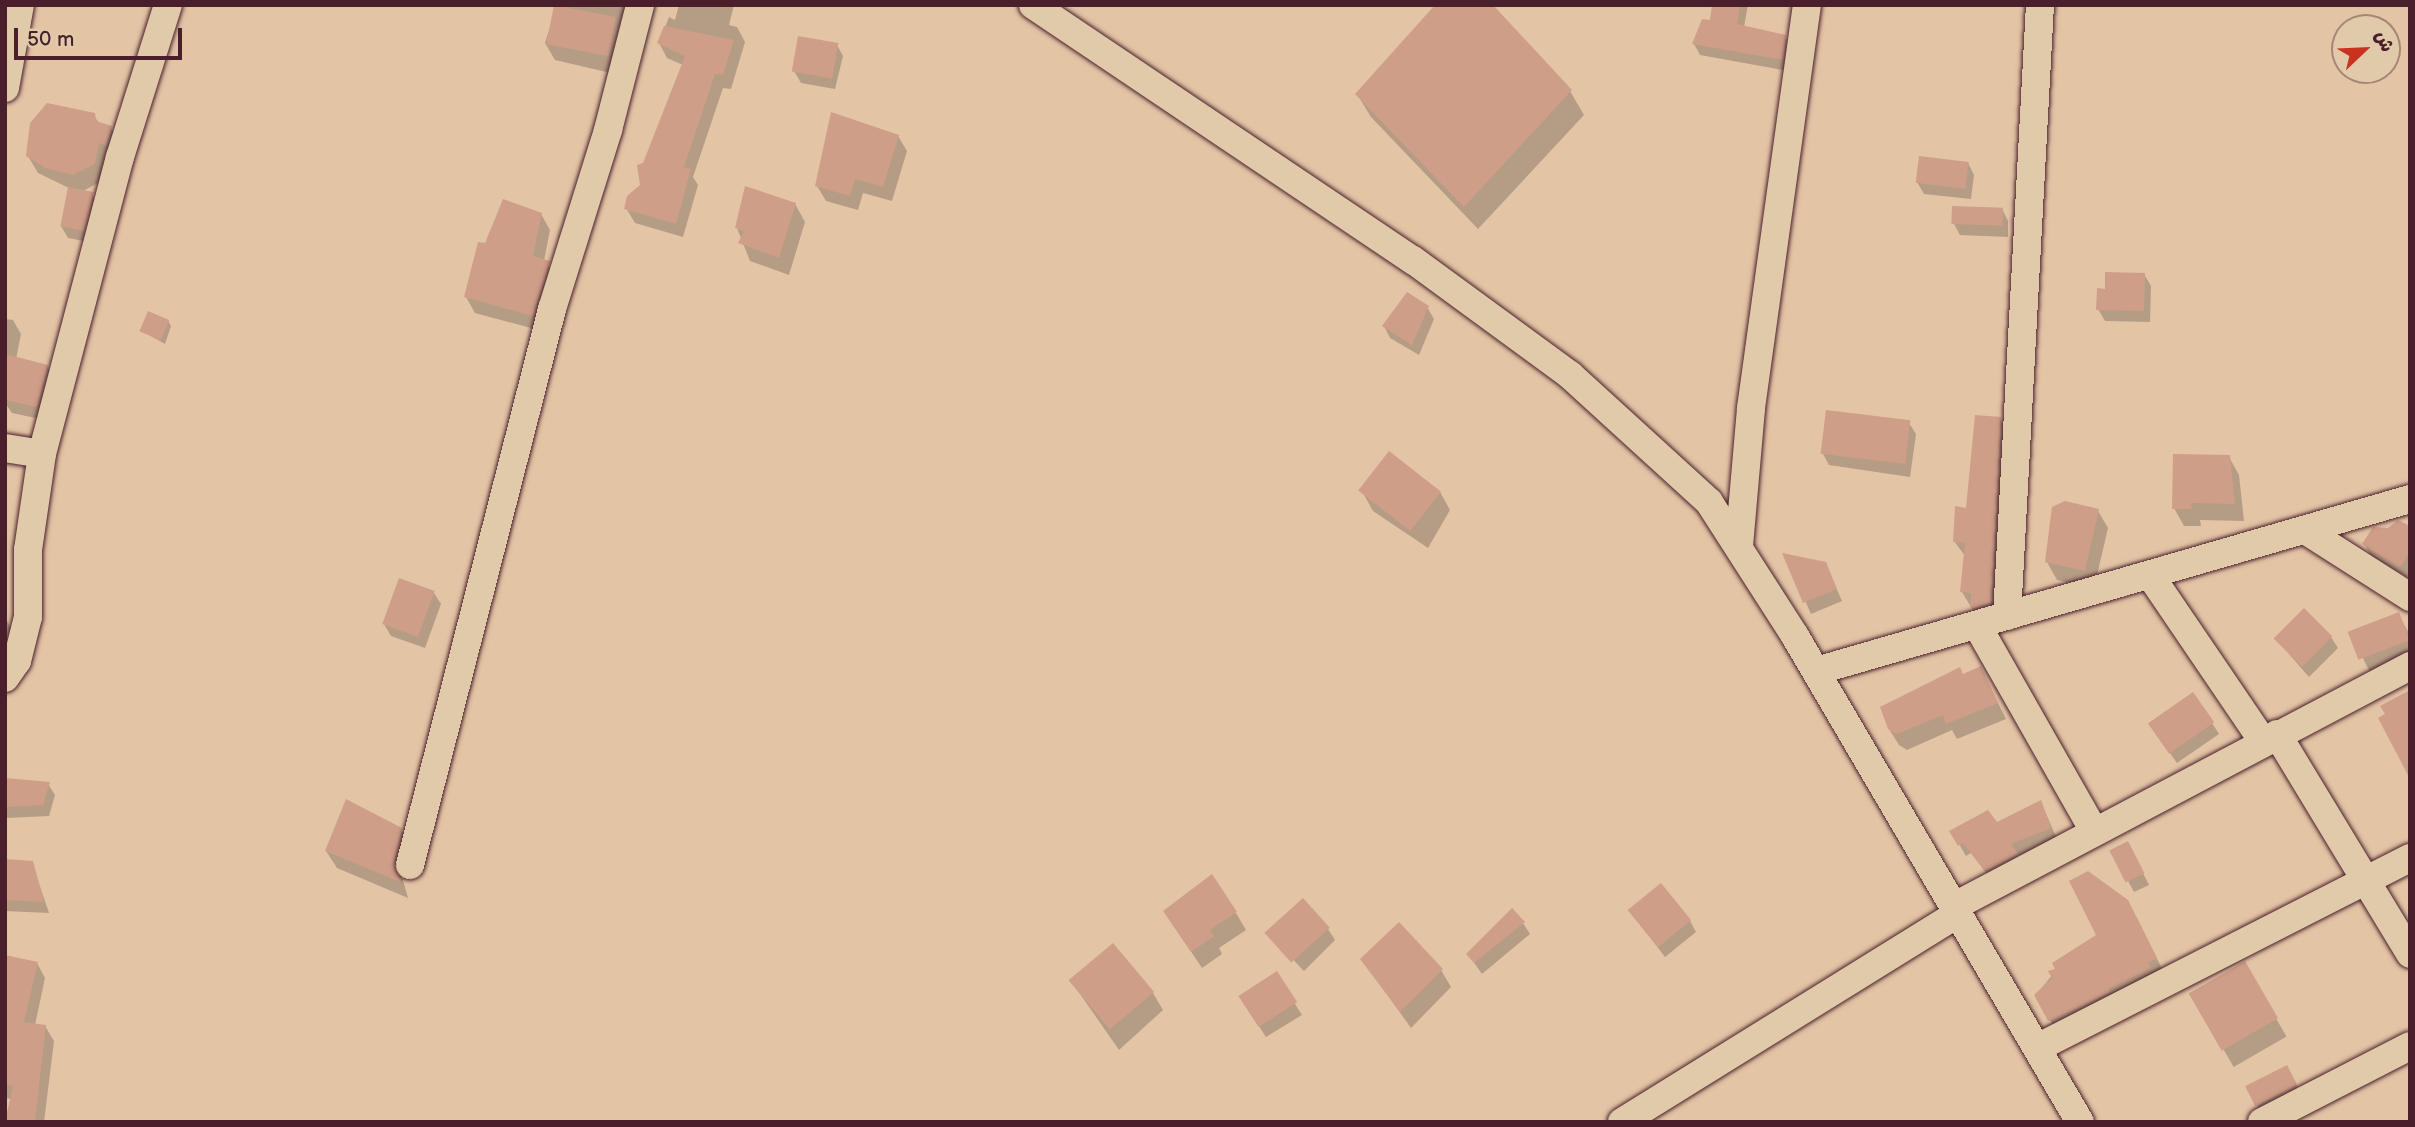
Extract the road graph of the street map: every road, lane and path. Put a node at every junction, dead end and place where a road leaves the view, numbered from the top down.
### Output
1 (20, 5) edge
2 (168, 5) edge
3 (640, 5) edge
4 (1033, 5) edge
5 (1807, 5) edge
6 (2040, 5) edge
7 (5, 88) edge
8 (5, 447) edge
9 (42, 453) junction
10 (2410, 499) edge
11 (2305, 530) junction
12 (1739, 546) junction
13 (2150, 575) junction
14 (2410, 597) edge
15 (2007, 616) junction
16 (1977, 625) junction
17 (2410, 666) edge
18 (1816, 671) junction
19 (5, 678) edge
20 (2270, 738) junction
21 (2094, 831) junction
22 (2410, 858) edge
23 (410, 865) dead end
24 (2365, 881) junction
25 (1956, 910) junction
26 (2410, 954) edge
27 (2410, 1046) edge
28 (2037, 1048) junction
29 (1622, 1122) edge
30 (2080, 1122) edge
31 (2262, 1122) edge

1 - 7 street
2 - 9 street
3 - 23 street
4 - 12 street
5 - 12 street
6 - 15 street
8 - 9 street
9 - 19 street
10 - 11 street
11 - 13 street
11 - 14 street
12 - 18 street
13 - 15 street
13 - 20 street
15 - 16 street
16 - 18 street
16 - 21 street
17 - 20 street
18 - 25 street
20 - 21 street
20 - 24 street
21 - 25 street
22 - 24 street
24 - 26 street
24 - 28 street
25 - 28 street
25 - 29 street
27 - 31 street
28 - 30 street

